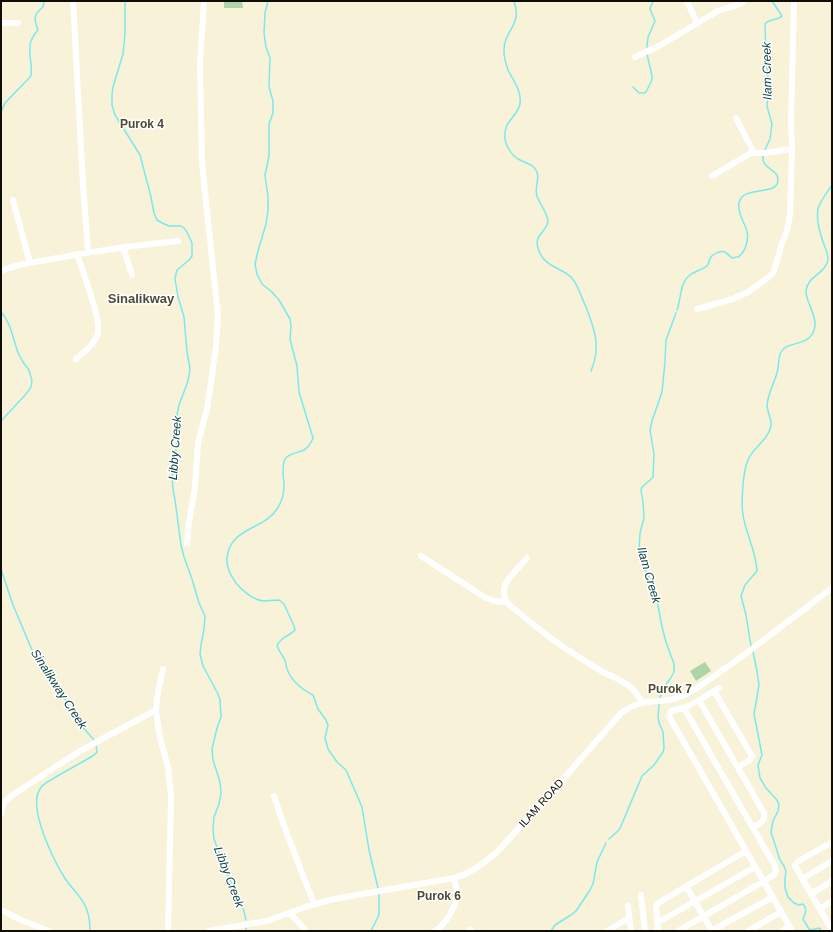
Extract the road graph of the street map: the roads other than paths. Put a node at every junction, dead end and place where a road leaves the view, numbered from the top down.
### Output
1 (73, 1) edge
2 (204, 1) edge
3 (687, 1) edge
4 (744, 1) edge
5 (794, 1) edge
6 (1, 22) edge
7 (18, 22) dead end
8 (697, 23) junction
9 (635, 57) dead end
10 (736, 118) dead end
11 (792, 149) junction
12 (754, 152) junction
13 (712, 176) dead end
14 (13, 200) dead end
15 (178, 241) dead end
16 (123, 247) junction
17 (88, 252) junction
18 (77, 254) junction
19 (30, 263) junction
20 (1, 271) edge
21 (132, 275) dead end
22 (697, 309) dead end
23 (76, 359) dead end
24 (186, 544) dead end
25 (421, 556) dead end
26 (527, 558) dead end
27 (832, 588) edge
28 (506, 602) junction
29 (163, 669) dead end
30 (699, 700) junction
31 (642, 703) junction
32 (684, 708) junction
33 (156, 710) junction
34 (738, 767) junction
35 (274, 796) dead end
36 (1, 814) edge
37 (753, 827) junction
38 (832, 842) edge
39 (746, 851) junction
40 (832, 861) edge
41 (755, 867) junction
42 (454, 878) junction
43 (802, 879) junction
44 (764, 881) junction
45 (832, 881) edge
46 (686, 886) junction
47 (811, 894) junction
48 (641, 895) dead end
49 (772, 897) junction
50 (832, 901) edge
51 (695, 902) junction
52 (314, 904) junction
53 (628, 906) dead end
54 (820, 909) junction
55 (1, 910) edge
56 (781, 912) junction
57 (290, 913) junction
58 (703, 917) junction
59 (629, 918) junction
60 (830, 922) edge
61 (657, 923) junction
62 (791, 929) edge
63 (832, 930) edge
64 (49, 931) edge
65 (168, 931) edge
66 (208, 931) edge
67 (306, 931) edge
68 (434, 931) edge
69 (607, 931) edge
70 (631, 931) edge
71 (645, 931) edge
72 (658, 931) edge
73 (678, 931) edge
74 (712, 931) edge
75 (748, 931) edge
76 (782, 931) edge

1 - 17 street
2 - 24 street
3 - 8 street
4 - 8 street
5 - 11 street
6 - 7 street
8 - 9 street
10 - 12 street
11 - 12 street
11 - 22 street
12 - 13 street
14 - 19 street
15 - 16 street
16 - 17 street
16 - 21 street
17 - 18 street
18 - 19 street
18 - 23 street
19 - 20 street
25 - 28 street
26 - 28 street
27 - 31 street, ILAM ROAD
28 - 31 street
29 - 33 street
30 - 32 street
30 - 34 street
30 - 34 street
31 - 42 street, ILAM ROAD
32 - 37 street
32 - 39 street
33 - 36 street
33 - 65 street
34 - 37 street
35 - 52 street
37 - 44 street
38 - 43 street
39 - 41 street
39 - 46 street
40 - 43 street
41 - 44 street
41 - 51 street
42 - 52 street, ILAM ROAD
42 - 68 street
43 - 47 street
44 - 49 street
44 - 58 street
45 - 47 street
46 - 51 street
46 - 61 street
47 - 54 street
48 - 71 street
49 - 56 street
49 - 74 street
50 - 54 street
51 - 58 street
51 - 61 street
52 - 57 street, ILAM ROAD
53 - 59 street
54 - 60 street
55 - 64 street
56 - 62 street
56 - 75 street
57 - 66 street, ILAM ROAD
57 - 67 street
58 - 73 street
58 - 74 street
59 - 69 street
59 - 70 street
60 - 63 street
61 - 72 street
62 - 76 street

